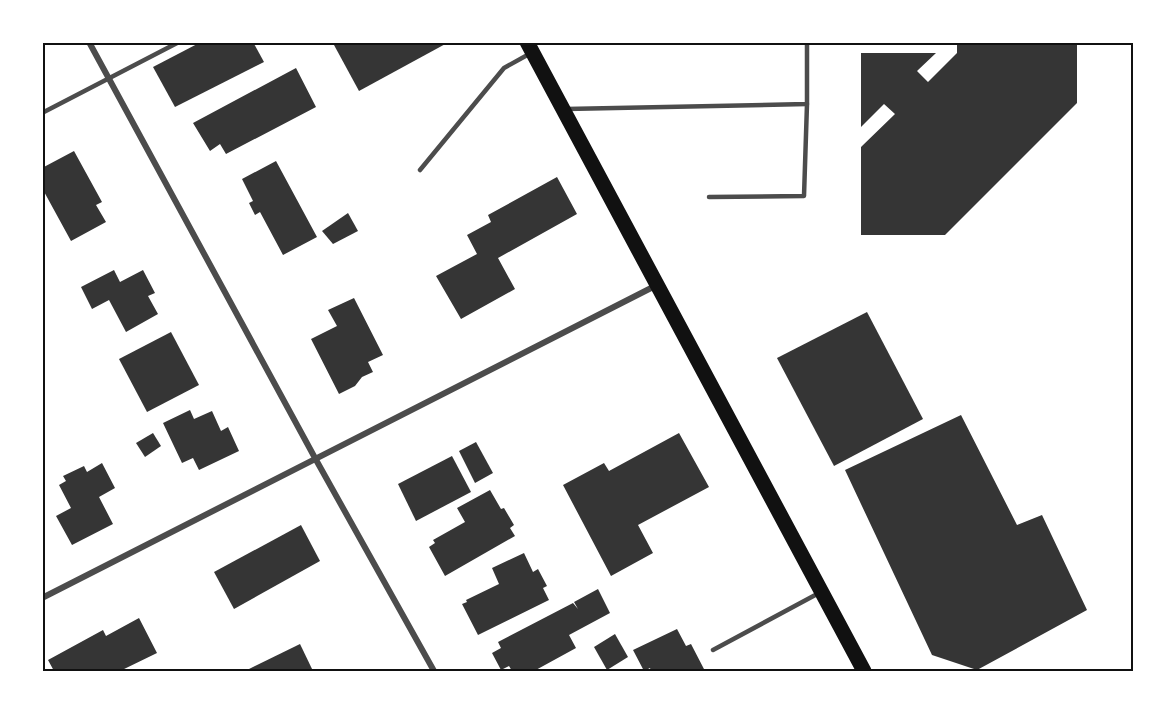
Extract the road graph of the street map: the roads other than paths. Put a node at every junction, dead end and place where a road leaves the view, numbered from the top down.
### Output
1 (89, 42) edge
2 (179, 42) edge
3 (807, 42) edge
4 (530, 47) edge
5 (109, 79) junction
6 (807, 104) junction
7 (563, 109) junction
8 (42, 112) edge
9 (420, 170) dead end
10 (710, 197) dead end
11 (657, 285) junction
12 (315, 458) junction
13 (822, 592) junction
14 (42, 598) edge
15 (713, 650) dead end
16 (434, 671) edge
17 (864, 671) edge

1 - 5 street
2 - 5 lane
3 - 6 lane
4 - 7 main road
4 - 9 lane
5 - 8 lane
5 - 12 street
6 - 7 lane
6 - 10 lane
7 - 11 main road
11 - 12 street
11 - 13 main road
12 - 14 street
12 - 16 street
13 - 15 lane
13 - 17 main road

